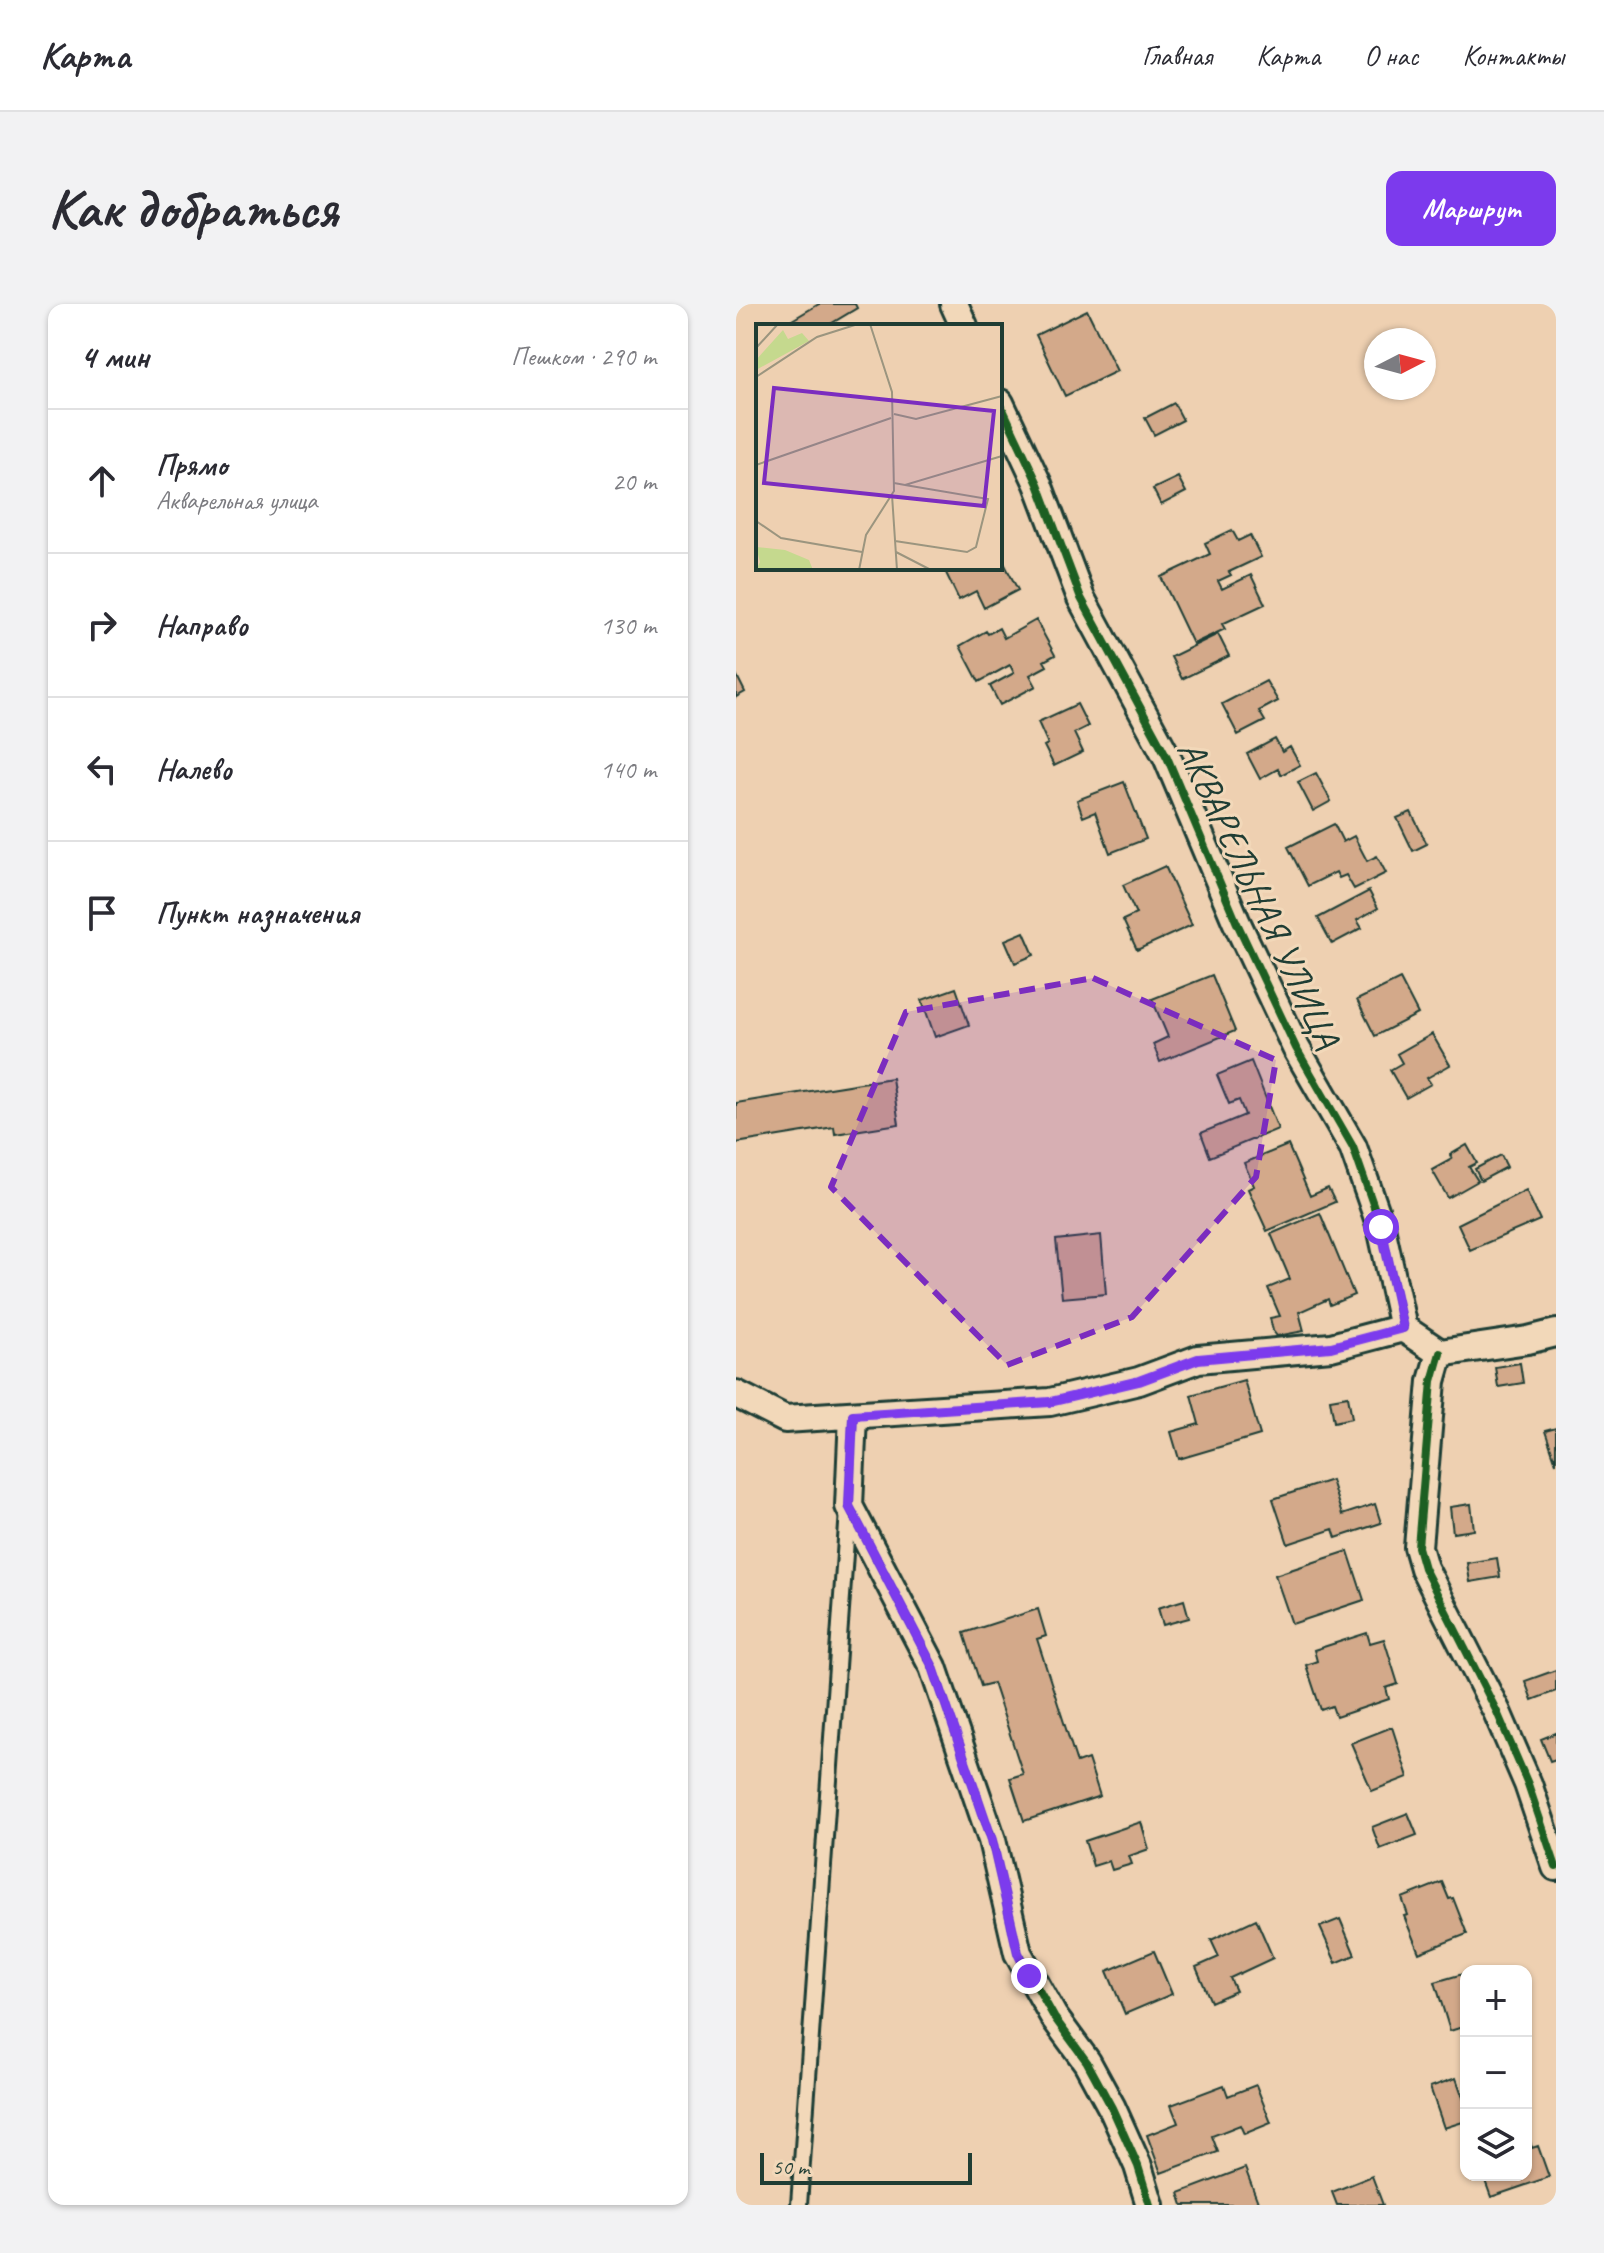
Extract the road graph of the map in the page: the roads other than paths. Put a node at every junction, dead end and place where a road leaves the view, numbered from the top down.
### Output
1 (954, 304) edge
2 (963, 324) edge
3 (1002, 407) edge
4 (1403, 1328) junction
5 (1556, 1333) edge
6 (1440, 1353) junction
7 (736, 1394) edge
8 (762, 1408) junction
9 (736, 1412) edge
10 (853, 1415) junction
11 (849, 1506) junction
12 (1556, 1867) edge
13 (799, 2205) edge
14 (1150, 2205) edge

1 - 2 street
3 - 4 street, АКВАРЕЛЬНАЯ УЛИЦА
4 - 6 street
4 - 10 street
5 - 6 street
6 - 12 street
7 - 8 street
8 - 9 street
8 - 10 street
10 - 11 street
11 - 13 lane
11 - 14 street

